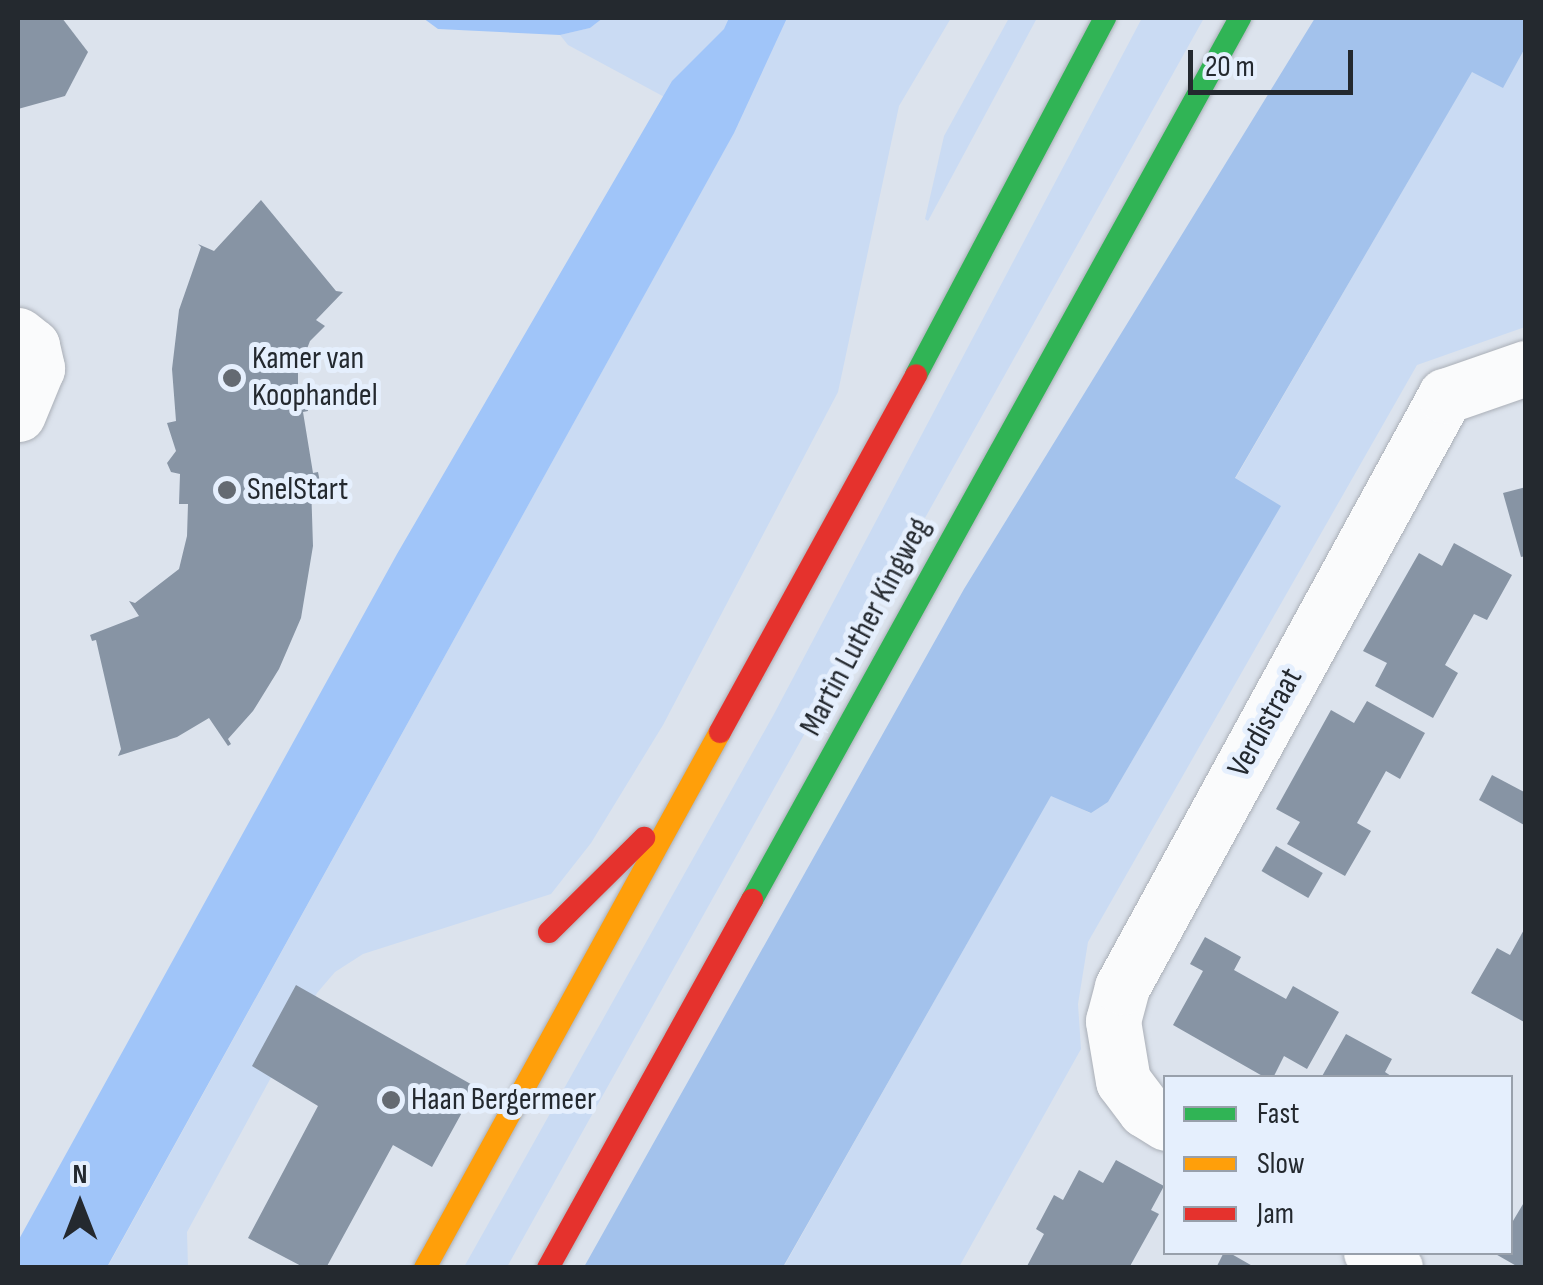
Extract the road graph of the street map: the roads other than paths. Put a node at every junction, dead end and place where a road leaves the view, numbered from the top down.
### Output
1 (1105, 18) edge
2 (1240, 18) edge
3 (18, 335) edge
4 (1526, 368) edge
5 (18, 414) edge
6 (689, 793) junction
7 (549, 932) dead end
8 (1163, 1121) edge
9 (424, 1268) edge
10 (548, 1268) edge

1 - 6 highway
2 - 10 highway, Martin Luther Kingweg
3 - 5 street
4 - 8 street, Verdistraat
6 - 7 highway
6 - 9 highway

